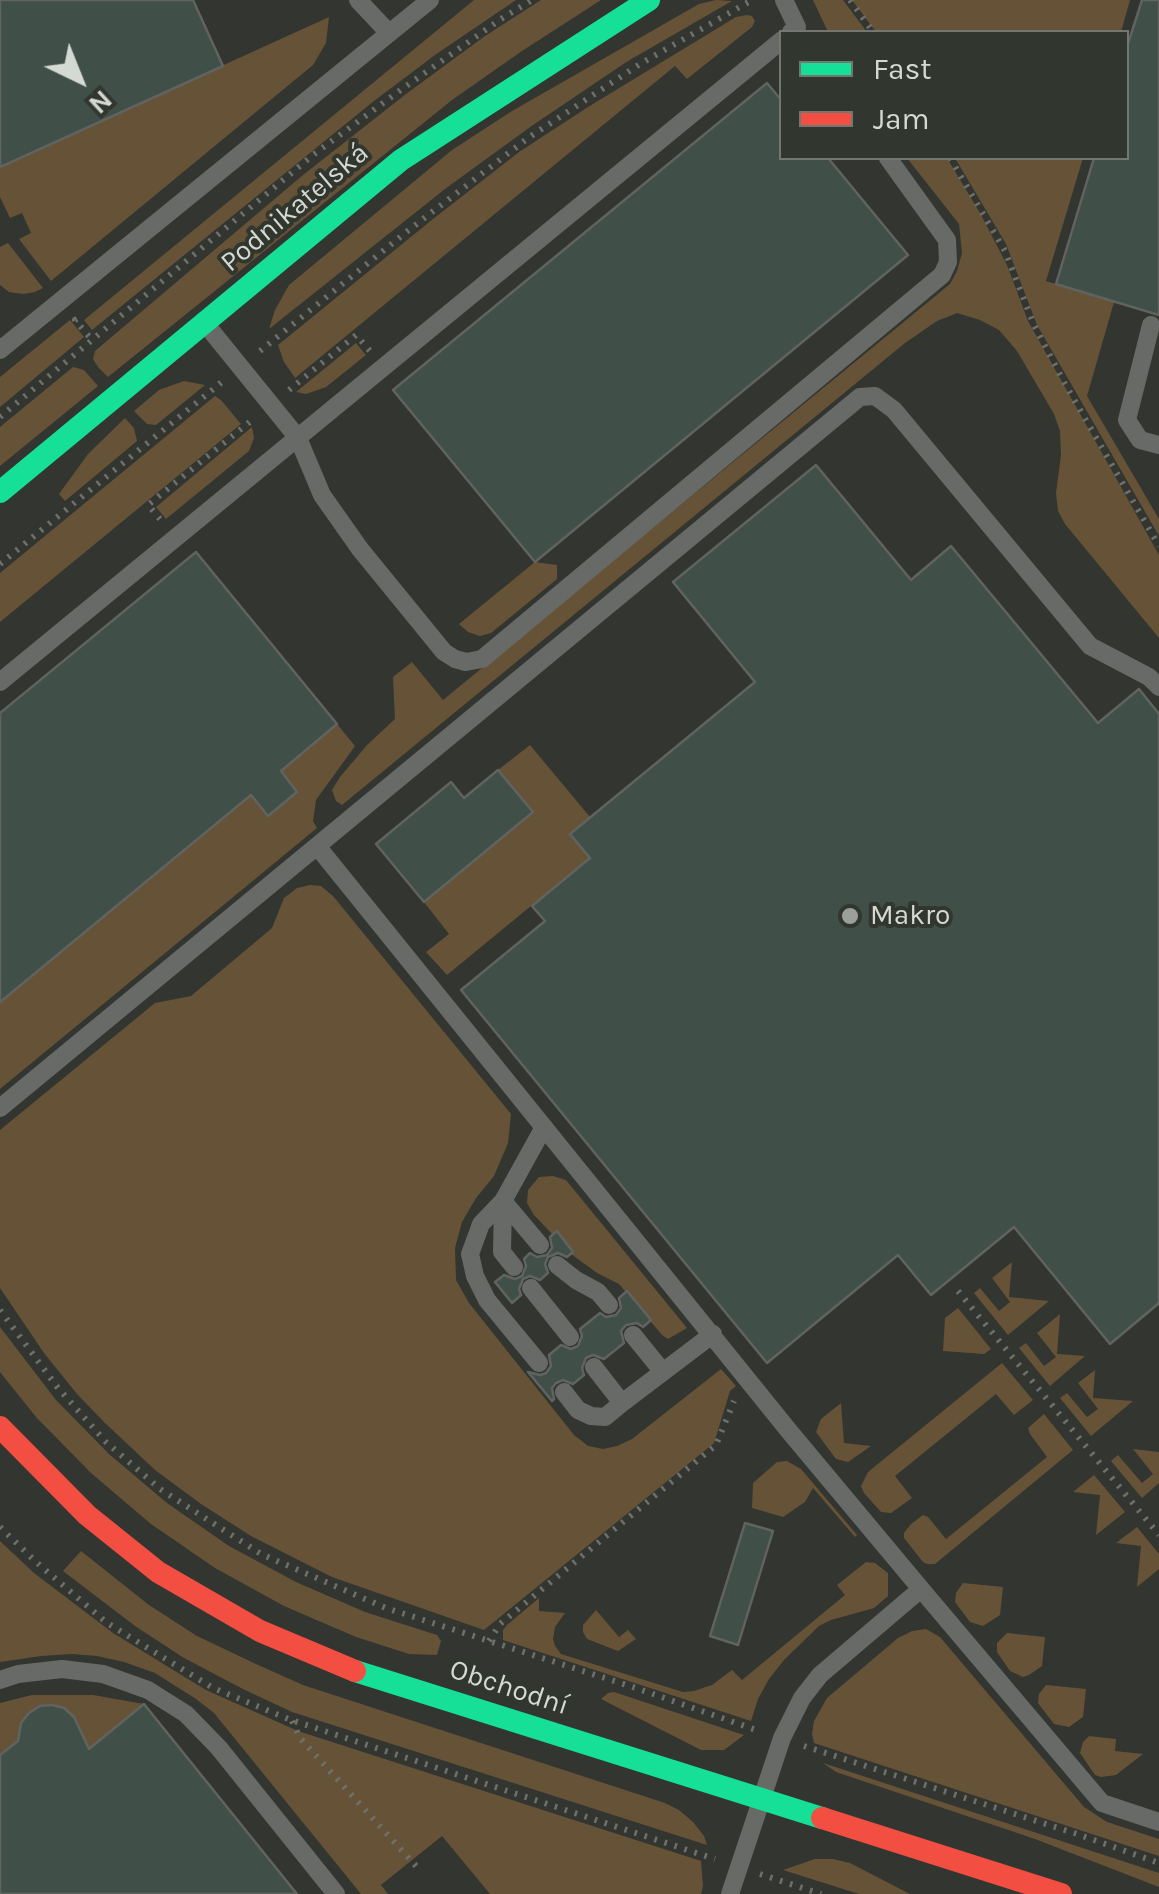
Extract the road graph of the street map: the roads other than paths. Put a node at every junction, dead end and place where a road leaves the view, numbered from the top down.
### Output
1 (358, 0) edge
2 (430, 0) edge
3 (649, 0) edge
4 (784, 0) edge
5 (796, 30) edge
6 (389, 33) junction
7 (779, 42) edge
8 (889, 160) edge
9 (204, 322) junction
10 (1151, 325) dead end
11 (0, 326) edge
12 (4, 347) edge
13 (298, 438) junction
14 (1159, 445) edge
15 (0, 492) edge
16 (0, 682) edge
17 (1159, 688) edge
18 (317, 846) junction
19 (0, 1108) edge
20 (544, 1127) junction
21 (503, 1202) junction
22 (540, 1245) dead end
23 (557, 1266) dead end
24 (514, 1267) dead end
25 (531, 1288) dead end
26 (609, 1306) dead end
27 (712, 1334) junction
28 (634, 1335) dead end
29 (570, 1337) dead end
30 (540, 1362) dead end
31 (594, 1367) dead end
32 (663, 1372) junction
33 (564, 1392) dead end
34 (622, 1403) junction
35 (0, 1427) edge
36 (921, 1589) junction
37 (0, 1680) edge
38 (761, 1799) junction
39 (1159, 1822) edge
40 (336, 1894) edge
41 (730, 1894) edge
42 (1061, 1894) edge

1 - 6 lane
2 - 6 lane
3 - 9 street, Podnikatelská
4 - 5 lane
6 - 12 lane
7 - 13 lane
8 - 13 lane
9 - 13 lane
9 - 15 street, Podnikatelská
10 - 14 lane
11 - 12 lane
13 - 16 lane
17 - 18 lane
18 - 19 lane
18 - 20 lane
20 - 21 lane
20 - 27 lane
21 - 22 lane
21 - 24 lane
21 - 30 lane
23 - 26 lane
25 - 29 lane
27 - 32 lane
27 - 36 lane
28 - 32 lane
31 - 34 lane
32 - 34 lane
33 - 34 lane
35 - 38 street, Obchodní
36 - 38 lane
36 - 39 lane
37 - 40 lane
38 - 41 lane
38 - 42 street, Obchodní

